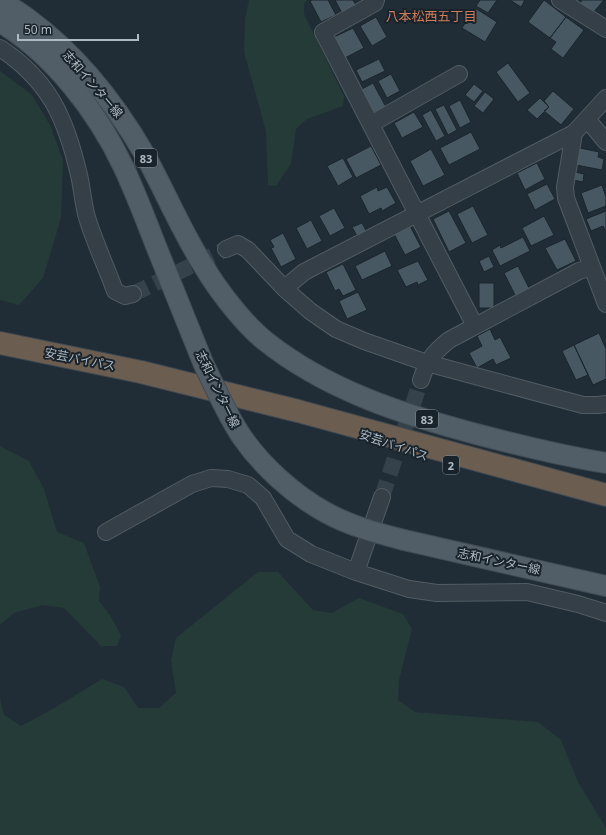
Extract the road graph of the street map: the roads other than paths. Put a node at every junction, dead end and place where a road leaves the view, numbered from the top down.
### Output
1 (376, 0) edge
2 (560, 0) edge
3 (0, 1) edge
4 (0, 22) edge
5 (604, 25) edge
6 (0, 48) edge
7 (459, 74) dead end
8 (606, 98) edge
9 (586, 119) junction
10 (371, 124) junction
11 (574, 133) junction
12 (606, 142) edge
13 (417, 214) junction
14 (226, 249) tunnel mouth
15 (592, 267) junction
16 (286, 289) junction
17 (132, 294) tunnel mouth
18 (606, 304) edge
19 (476, 326) junction
20 (0, 343) edge
21 (427, 363) junction
22 (421, 380) tunnel mouth
23 (606, 404) edge
24 (298, 411) junction
25 (606, 464) edge
26 (606, 495) edge
27 (382, 497) tunnel mouth
28 (606, 508) edge
29 (106, 532) dead end
30 (356, 572) junction
31 (606, 586) edge
32 (606, 613) edge

1 - 10 street
2 - 5 street
3 - 25 main road, 志和インター線 / 83
4 - 31 main road, 志和インター線 / 83, bridge
6 - 17 street
7 - 10 street
8 - 9 street
9 - 11 street
9 - 12 street
10 - 13 street
11 - 13 street
11 - 15 street
13 - 16 street
13 - 19 street
14 - 16 street
15 - 18 street
15 - 19 street
16 - 21 street
19 - 21 street
20 - 24 highway, 安芸バイパス / 2
21 - 22 street
21 - 23 street
24 - 26 highway, 安芸バイパス / 2
24 - 28 highway, 安芸バイパス / 2
27 - 30 street
29 - 30 street
30 - 32 street

